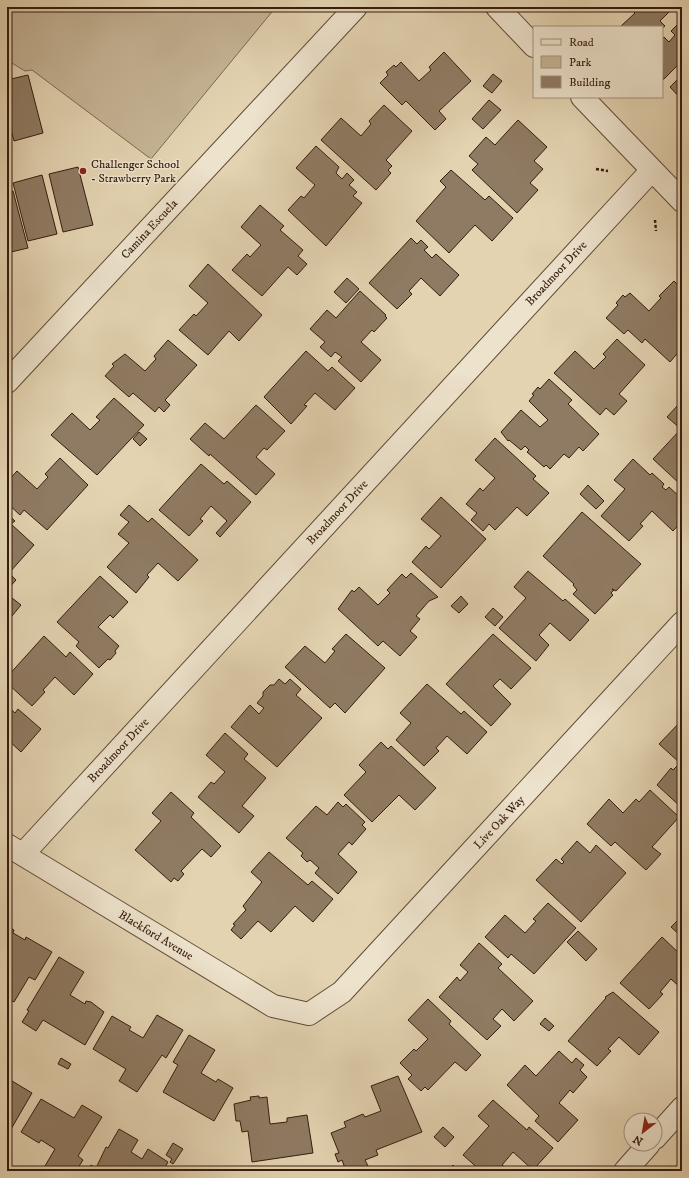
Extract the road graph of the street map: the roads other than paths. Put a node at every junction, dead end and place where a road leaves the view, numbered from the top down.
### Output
1 (356, 7) edge
2 (497, 7) edge
3 (533, 45) edge
4 (583, 98) edge
5 (652, 170) junction
6 (682, 201) edge
7 (7, 382) edge
8 (682, 622) edge
9 (15, 850) edge
10 (309, 1014) joint
11 (682, 1108) edge
12 (663, 1129) edge
13 (642, 1152) edge
14 (624, 1171) edge

1 - 7 street, Camina Escuela
2 - 3 street
4 - 5 street
5 - 6 street
5 - 9 street, Broadmoor Drive
8 - 10 street, Live Oak Way
9 - 10 street, Blackford Avenue
11 - 12 street
13 - 14 street

